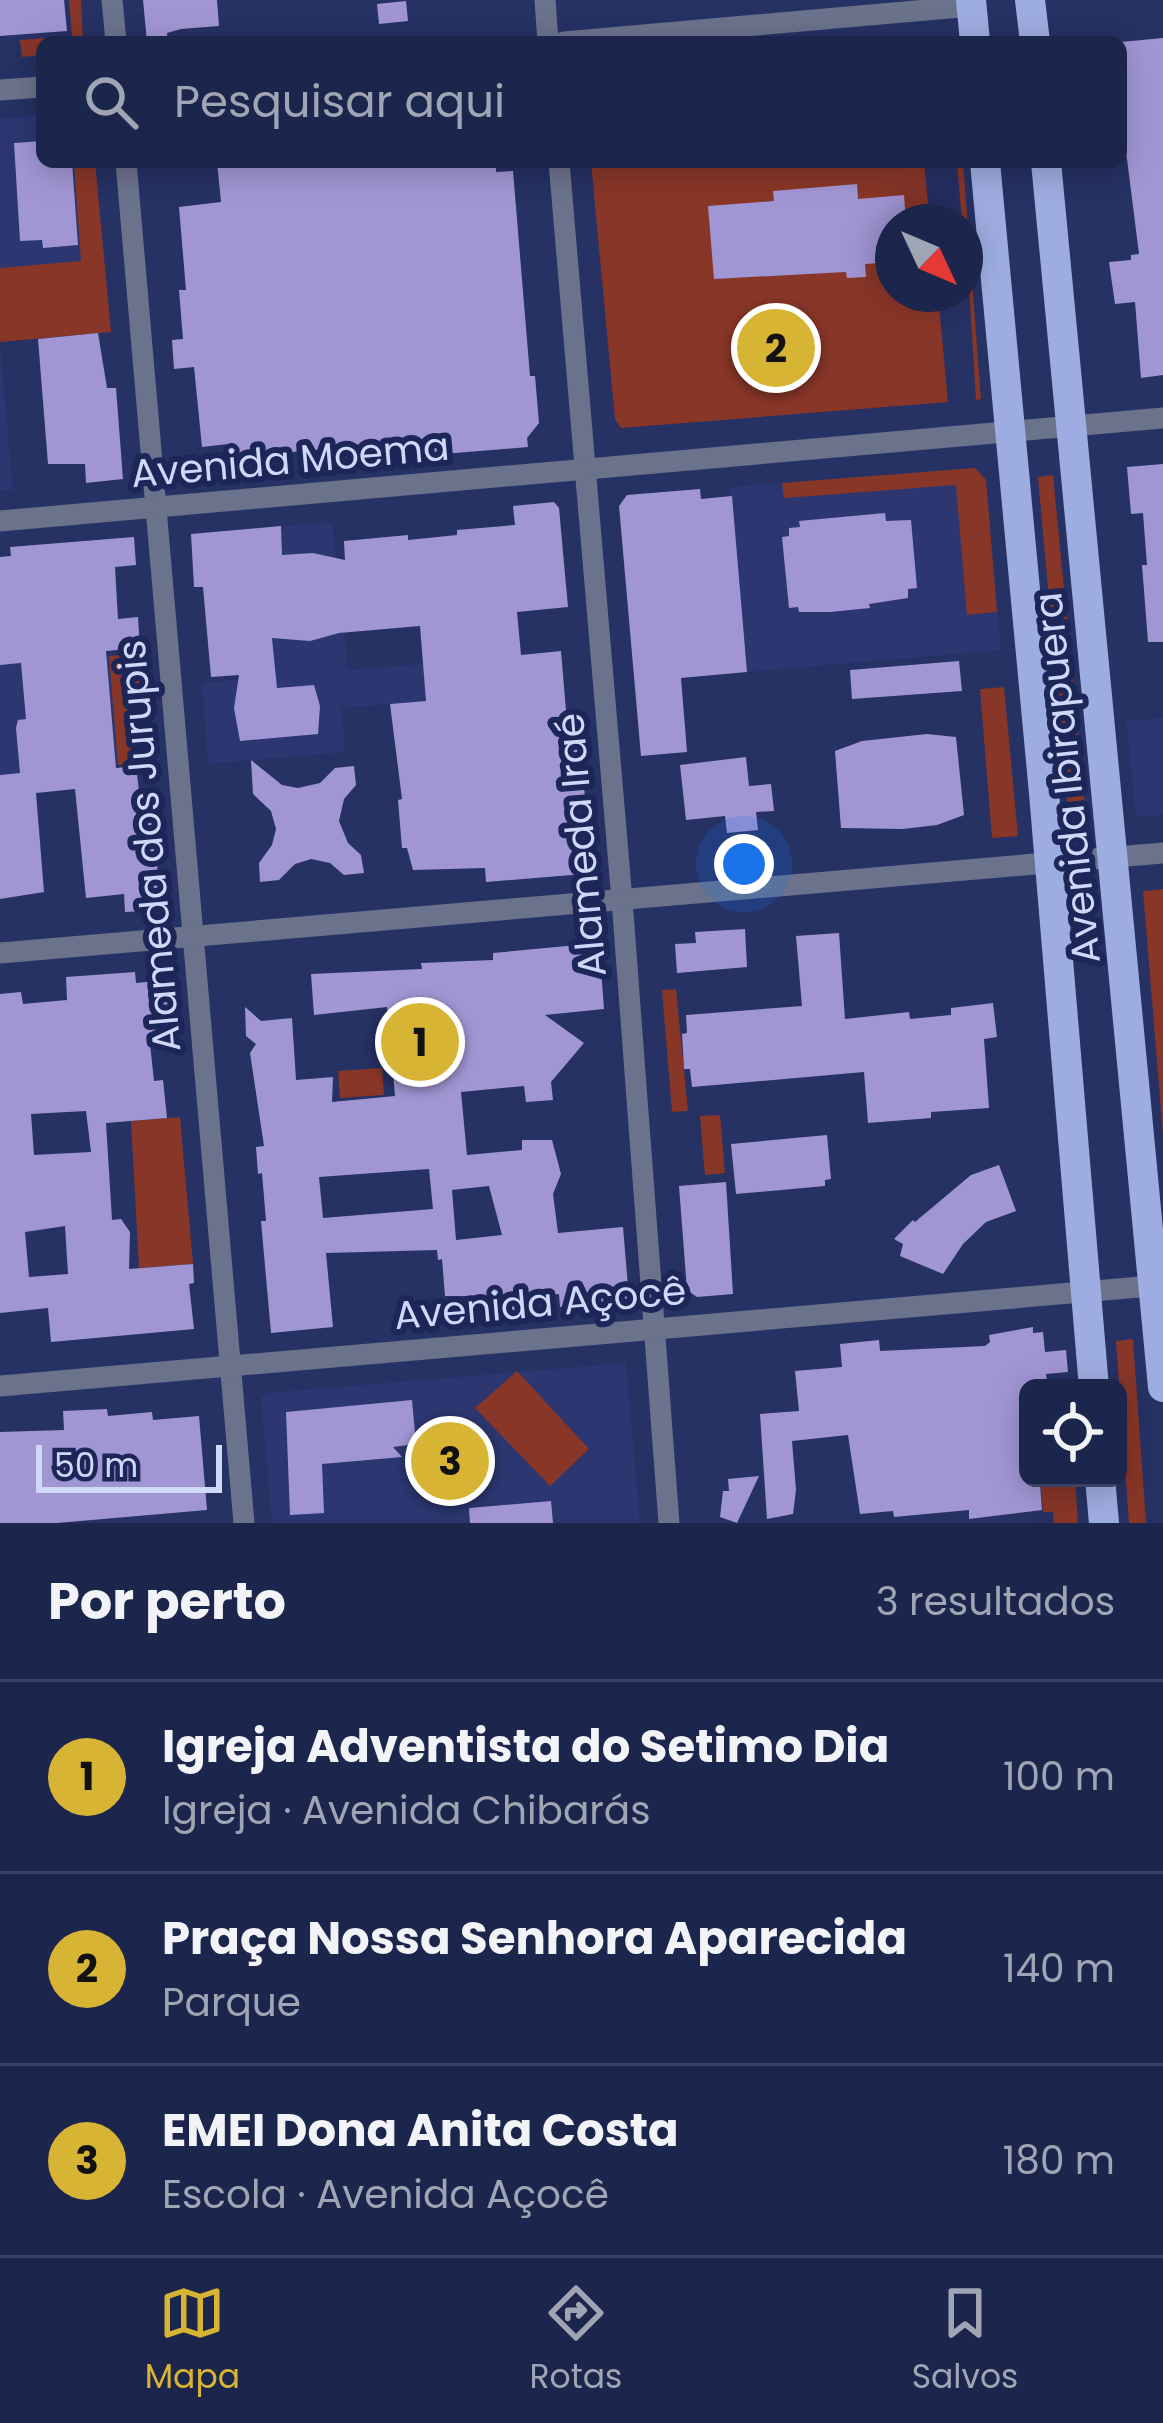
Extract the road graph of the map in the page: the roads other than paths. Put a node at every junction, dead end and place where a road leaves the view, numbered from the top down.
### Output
1 (112, 0) edge
2 (545, 0) edge
3 (1030, 0) edge
4 (971, 3) edge
5 (115, 36) edge
6 (548, 36) edge
7 (627, 36) edge
8 (974, 36) edge
9 (1034, 36) edge
10 (36, 87) edge
11 (0, 90) edge
12 (127, 168) edge
13 (561, 168) edge
14 (987, 168) edge
15 (1047, 168) edge
16 (1163, 418) edge
17 (1072, 427) junction
18 (1010, 431) junction
19 (587, 470) junction
20 (157, 507) junction
21 (0, 521) edge
22 (1163, 853) edge
23 (1114, 858) junction
24 (1049, 862) junction
25 (622, 900) junction
26 (192, 937) junction
27 (0, 953) edge
28 (1159, 1286) edge
29 (1087, 1292) junction
30 (654, 1329) junction
31 (232, 1366) junction
32 (1093, 1379) edge
33 (0, 1386) edge
34 (1163, 1388) edge
35 (1101, 1487) edge
36 (244, 1523) edge
37 (669, 1523) edge
38 (1104, 1523) edge

1 - 5 street
2 - 6 street
3 - 9 main road
4 - 7 street
4 - 8 main road
10 - 11 street
12 - 20 street, Alameda dos Jurupis
13 - 19 street, Alameda Iraé
14 - 18 main road, Avenida Ibirapuera
15 - 17 main road, Avenida Ibirapuera
16 - 17 street
17 - 18 street
17 - 23 main road, Avenida Ibirapuera
18 - 19 street, Avenida Moema
18 - 24 main road, Avenida Ibirapuera
19 - 20 street, Avenida Moema
19 - 25 street, Alameda Iraé
20 - 21 street, Avenida Moema
20 - 26 street, Alameda dos Jurupis
22 - 23 street
23 - 24 street
23 - 28 main road, Avenida Ibirapuera
24 - 25 street
24 - 29 main road, Avenida Ibirapuera
25 - 26 street
25 - 30 street, Alameda Iraé
26 - 27 street
26 - 31 street, Alameda dos Jurupis
28 - 29 street, Avenida Açocê
28 - 34 main road, Avenida Ibirapuera
29 - 30 street, Avenida Açocê
29 - 32 main road, Avenida Ibirapuera
30 - 31 street, Avenida Açocê
30 - 37 street, Alameda Iraé
31 - 33 street, Avenida Açocê
31 - 36 street, Alameda dos Jurupis
35 - 38 main road

